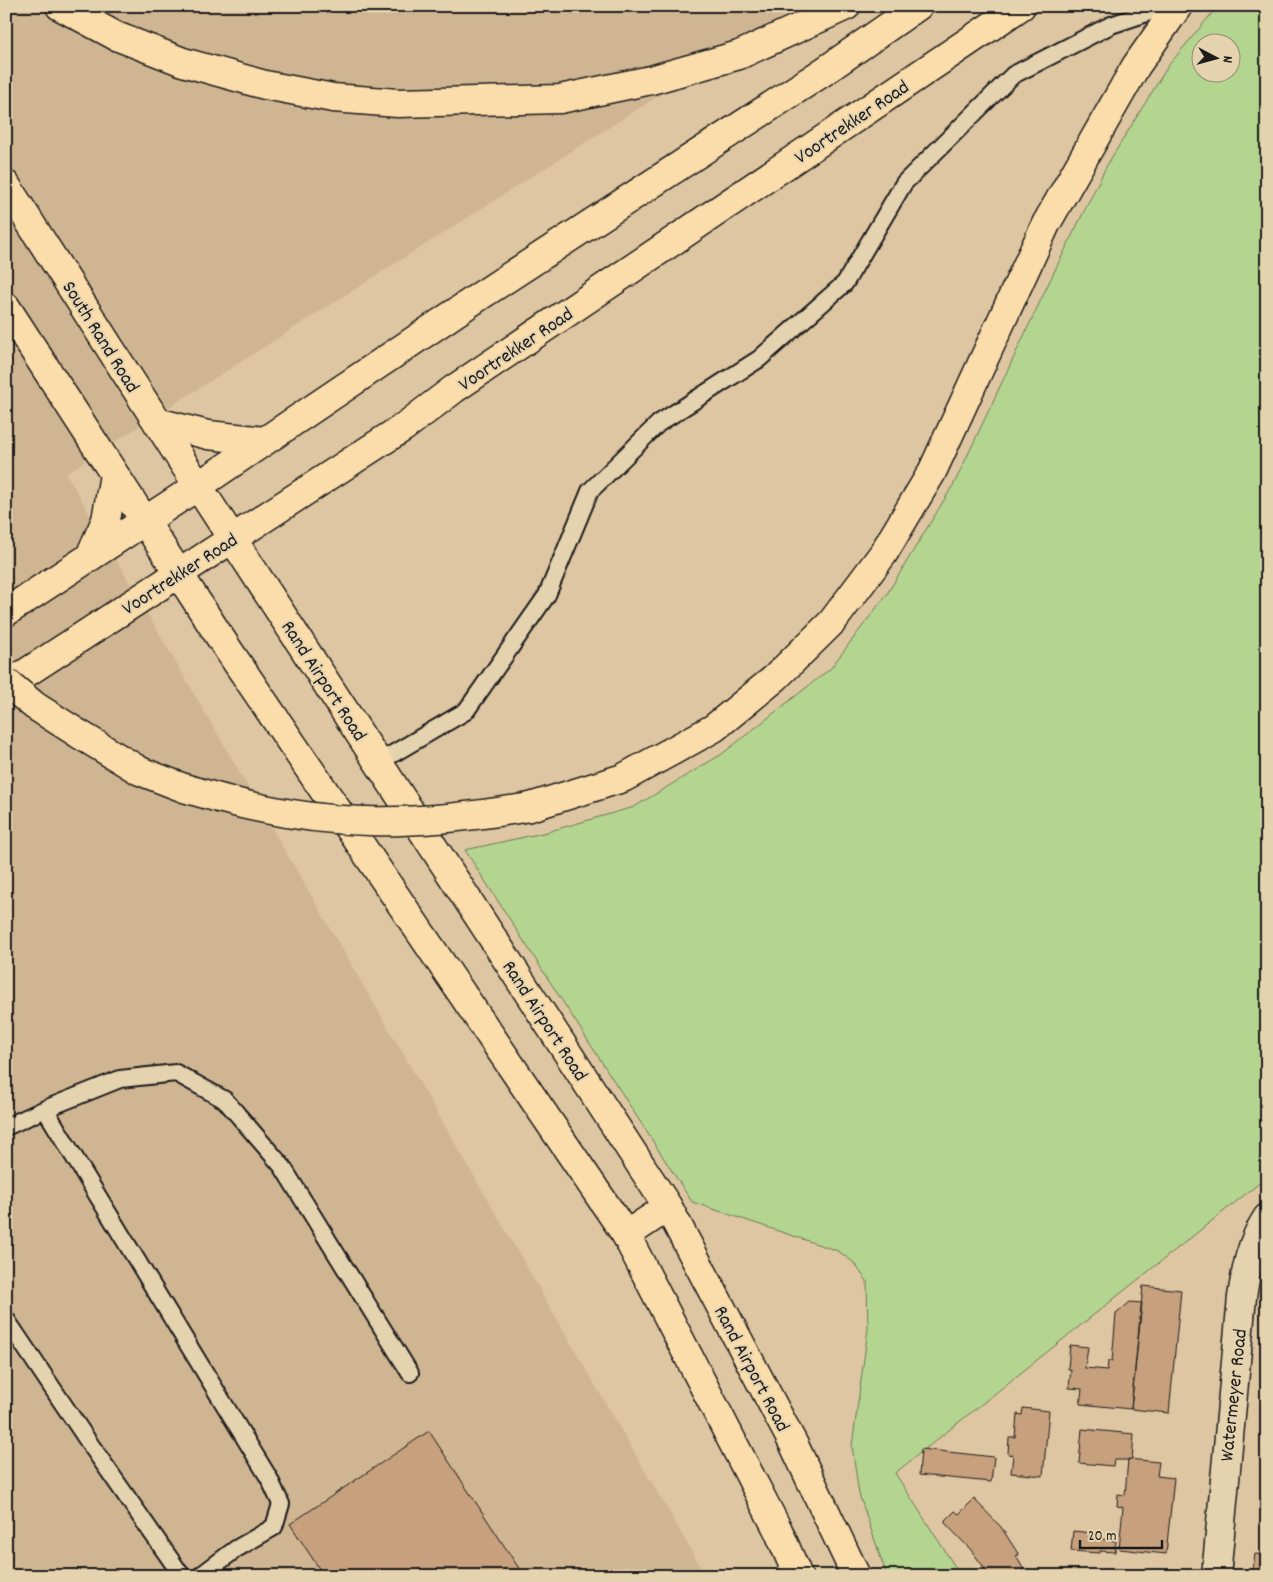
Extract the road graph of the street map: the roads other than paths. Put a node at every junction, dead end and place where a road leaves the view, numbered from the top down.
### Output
1 (60, 6) edge
2 (846, 6) edge
3 (918, 6) edge
4 (1021, 6) edge
5 (1168, 6) edge
6 (1178, 6) edge
7 (6, 186) edge
8 (6, 307) edge
9 (157, 422) junction
10 (265, 441) junction
11 (114, 476) junction
12 (198, 486) junction
13 (143, 521) junction
14 (232, 538) junction
15 (90, 556) junction
16 (178, 574) junction
17 (6, 612) edge
18 (6, 682) edge
19 (6, 686) edge
20 (379, 762) junction
21 (45, 1109) junction
22 (6, 1127) edge
23 (668, 1207) junction
24 (1267, 1218) edge
25 (626, 1235) junction
26 (6, 1319) edge
27 (410, 1373) dead end
28 (182, 1576) edge
29 (200, 1576) edge
30 (798, 1576) edge
31 (856, 1576) edge
32 (1216, 1576) edge

1 - 2 main road
3 - 10 main road
4 - 14 main road, Voortrekker Road
5 - 20 lane
6 - 18 main road, bridge
7 - 9 main road, South Rand Road
8 - 11 main road
9 - 10 main road
9 - 12 main road, South Rand Road
10 - 12 main road
11 - 13 main road
11 - 15 main road
12 - 13 main road
12 - 14 main road, Rand Airport Road
13 - 15 main road
13 - 16 main road
14 - 16 main road, Voortrekker Road
14 - 20 main road, Rand Airport Road
15 - 17 main road
16 - 19 main road, Voortrekker Road
16 - 25 main road
20 - 23 main road, Rand Airport Road
21 - 22 lane
21 - 27 lane
21 - 29 lane
23 - 25 main road
23 - 31 main road, Rand Airport Road
24 - 32 street, Watermeyer Road
25 - 30 main road
26 - 28 lane

